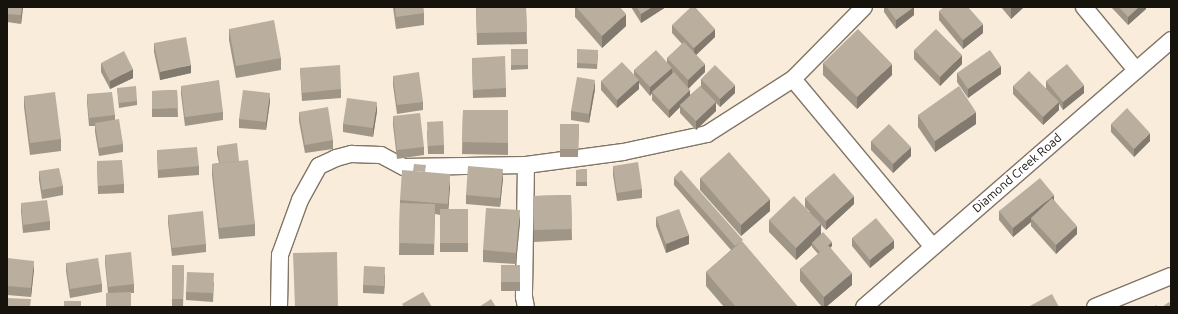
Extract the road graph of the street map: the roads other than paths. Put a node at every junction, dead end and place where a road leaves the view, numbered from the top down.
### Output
1 (864, 7) edge
2 (1084, 7) edge
3 (1171, 40) edge
4 (1136, 70) junction
5 (793, 79) junction
6 (526, 165) junction
7 (932, 246) junction
8 (1171, 276) edge
9 (279, 307) edge
10 (526, 307) edge
11 (864, 307) edge
12 (1094, 307) edge

1 - 5 street
2 - 4 street
3 - 4 street, Diamond Creek Road
4 - 7 street, Diamond Creek Road
5 - 6 street
5 - 7 street
6 - 9 street
6 - 10 street
7 - 11 street, Diamond Creek Road
8 - 12 street

